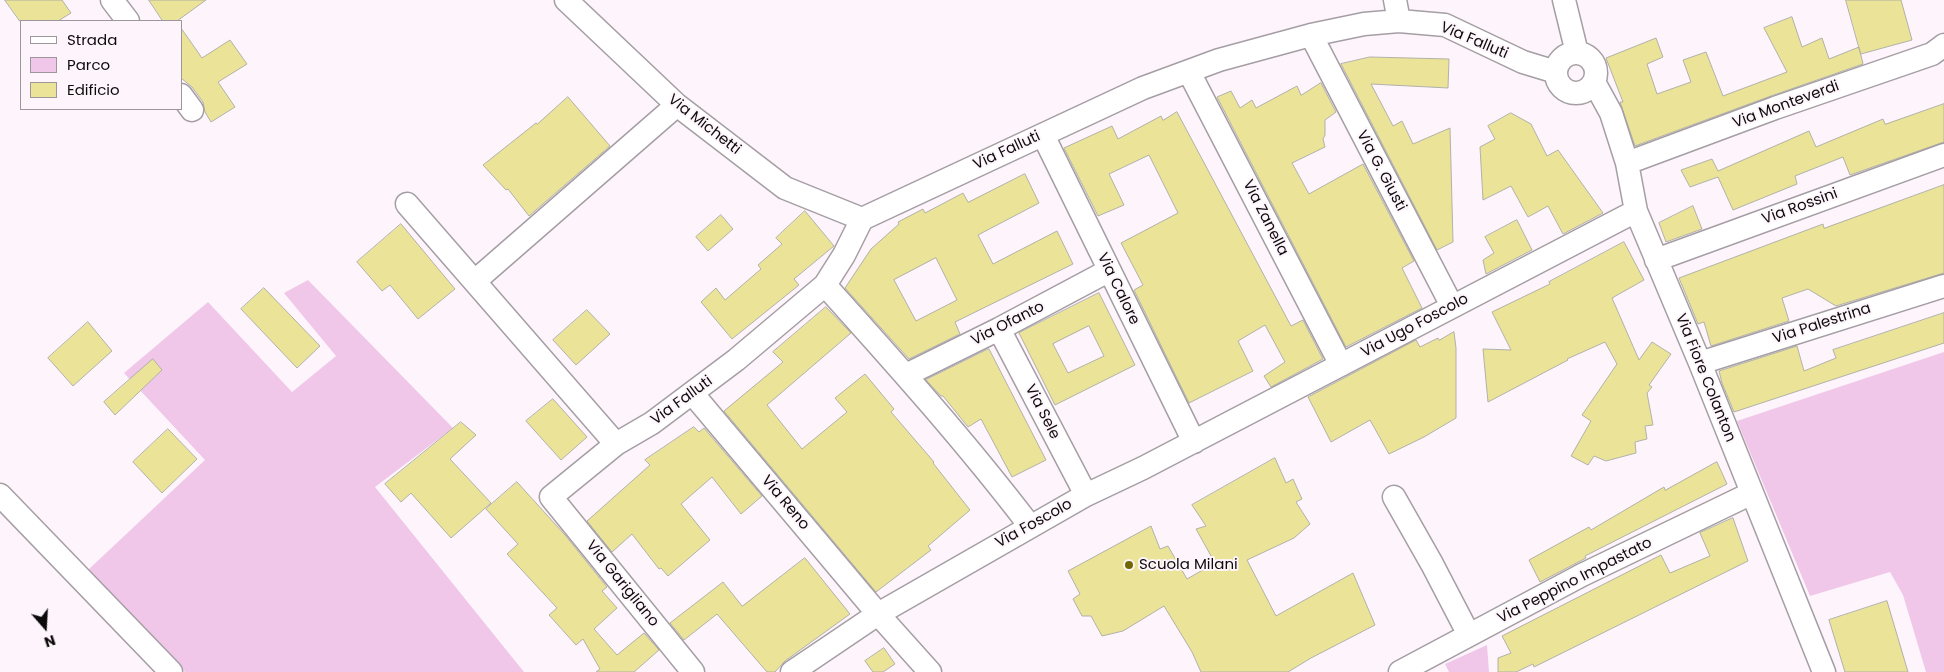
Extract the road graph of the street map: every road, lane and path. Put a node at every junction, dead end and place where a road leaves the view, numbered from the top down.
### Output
1 (112, 0) edge
2 (566, 0) edge
3 (1564, 0) edge
4 (1397, 10) edge
5 (127, 20) edge
6 (1311, 35) junction
7 (1944, 45) edge
8 (1577, 53) junction
9 (1188, 72) junction
10 (1556, 72) junction
11 (1594, 82) junction
12 (677, 106) junction
13 (1043, 135) junction
14 (1944, 155) edge
15 (1627, 164) junction
16 (407, 204) dead end
17 (1636, 211) junction
18 (862, 219) junction
19 (1656, 260) junction
20 (1108, 271) junction
21 (474, 281) junction
22 (825, 285) junction
23 (1944, 286) edge
24 (1452, 306) junction
25 (999, 329) junction
26 (1700, 363) junction
27 (1342, 365) junction
28 (906, 376) junction
29 (692, 393) junction
30 (1194, 442) junction
31 (616, 444) junction
32 (1752, 493) junction
33 (0, 495) edge
34 (1086, 496) junction
35 (551, 497) joint
36 (1394, 497) dead end
37 (1030, 526) junction
38 (878, 614) junction
39 (1469, 635) junction
40 (171, 672) edge
41 (693, 672) edge
42 (792, 672) edge
43 (930, 672) edge
44 (1400, 672) edge
45 (1824, 672) edge

1 - 5 street
2 - 12 street, Via Michetti
3 - 8 street
4 - 6 street, Via Falluti
4 - 10 street, Via Falluti
6 - 9 street, Via Falluti
6 - 24 street, Via G. Giusti
7 - 15 street, Via Monteverdi
8 - 10 street
8 - 11 street
9 - 13 street, Via Falluti
9 - 27 street, Via Zanella
10 - 11 street
11 - 15 street, Via Fiore Colanton
12 - 18 street, Via Michetti
12 - 21 street
13 - 18 street, Via Falluti
13 - 20 street, Via Calore
14 - 19 street, Via Rossini
15 - 17 street, Via Fiore Colanton
16 - 21 street
17 - 19 street, Via Fiore Colanton
17 - 24 street, Via Ugo Foscolo
18 - 22 street, Via Falluti
19 - 26 street, Via Fiore Colanton
20 - 25 street, Via Ofanto
20 - 30 street, Via Calore
21 - 31 street
22 - 28 street
22 - 29 street, Via Falluti
23 - 26 street, Via Palestrina
24 - 27 street, Via Ugo Foscolo
25 - 28 street, Via Ofanto
25 - 34 street, Via Sele
26 - 32 street, Via Fiore Colanton
27 - 30 street, Via Ugo Foscolo
28 - 37 street
29 - 31 street, Via Falluti
29 - 38 street, Via Reno
30 - 34 street, Via Foscolo
31 - 35 street, Via Falluti
32 - 39 street, Via Peppino Impastato
32 - 45 street, Via Fiore Colanton
33 - 40 street
34 - 37 street, Via Foscolo
35 - 41 street, Via Garigliano
36 - 39 street
37 - 38 street, Via Foscolo
38 - 42 street, Via Foscolo
38 - 43 street, Via Reno
39 - 44 street, Via Peppino Impastato

